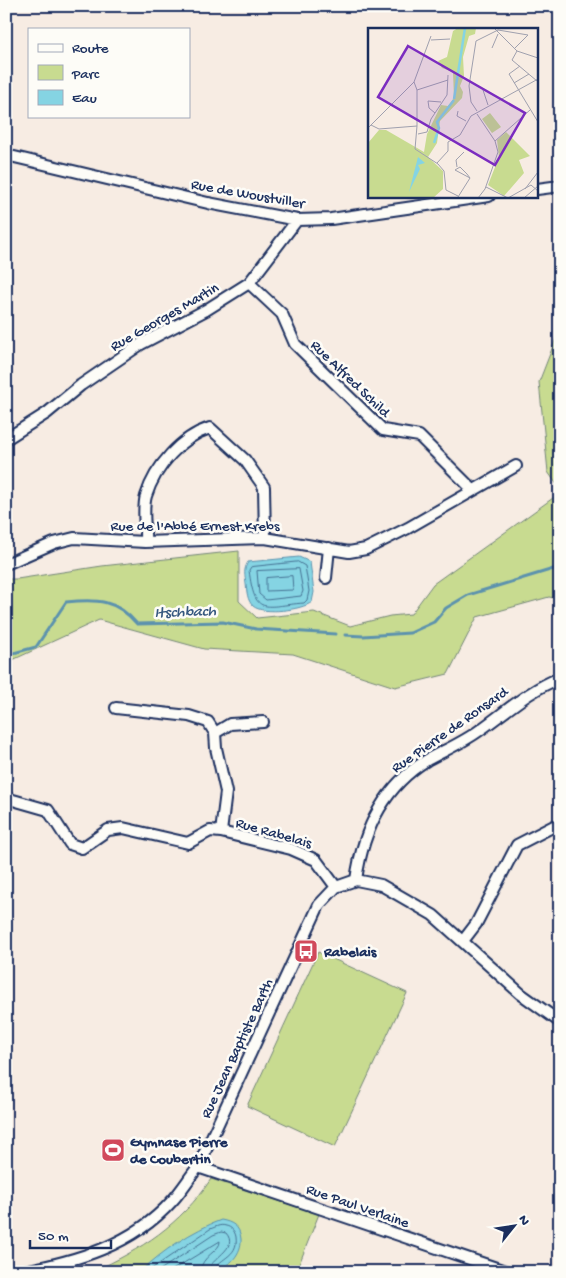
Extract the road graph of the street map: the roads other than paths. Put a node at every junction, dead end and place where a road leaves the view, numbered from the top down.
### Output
1 (6, 155) edge
2 (560, 186) edge
3 (538, 189) edge
4 (474, 198) edge
5 (297, 220) junction
6 (249, 283) junction
7 (6, 439) edge
8 (516, 466) dead end
9 (473, 490) junction
10 (265, 538) junction
11 (146, 542) junction
12 (329, 548) junction
13 (6, 564) edge
14 (326, 578) dead end
15 (560, 678) edge
16 (116, 708) dead end
17 (263, 722) dead end
18 (215, 733) junction
19 (6, 798) edge
20 (554, 826) dead end
21 (221, 832) junction
22 (356, 880) junction
23 (336, 887) junction
24 (463, 941) junction
25 (560, 1022) edge
26 (198, 1167) junction
27 (19, 1272) edge
28 (508, 1272) edge

1 - 5 street, Rue de Woustviller
2 - 3 street
4 - 5 street, Rue de Woustviller
5 - 6 street, Rue Georges Martin
6 - 7 street, Rue Georges Martin
6 - 9 street, Rue Alfred Schild
8 - 9 street, Rue de l'Abbé Ernest Krebs
9 - 12 street, Rue de l'Abbé Ernest Krebs
10 - 11 street, Rue de l'Abbé Ernest Krebs
10 - 11 street
10 - 12 street, Rue de l'Abbé Ernest Krebs
11 - 13 street, Rue de l'Abbé Ernest Krebs
12 - 14 street
15 - 22 street, Rue Pierre de Ronsard
16 - 18 street
17 - 18 street
18 - 21 street
19 - 21 street, Rue Rabelais
20 - 24 street
21 - 23 street, Rue Rabelais
22 - 23 street
22 - 24 street
23 - 26 street, Rue Jean Baptiste Barth
24 - 25 street
26 - 27 street, Rue Jean Baptiste Barth
26 - 28 street, Rue Paul Verlaine

